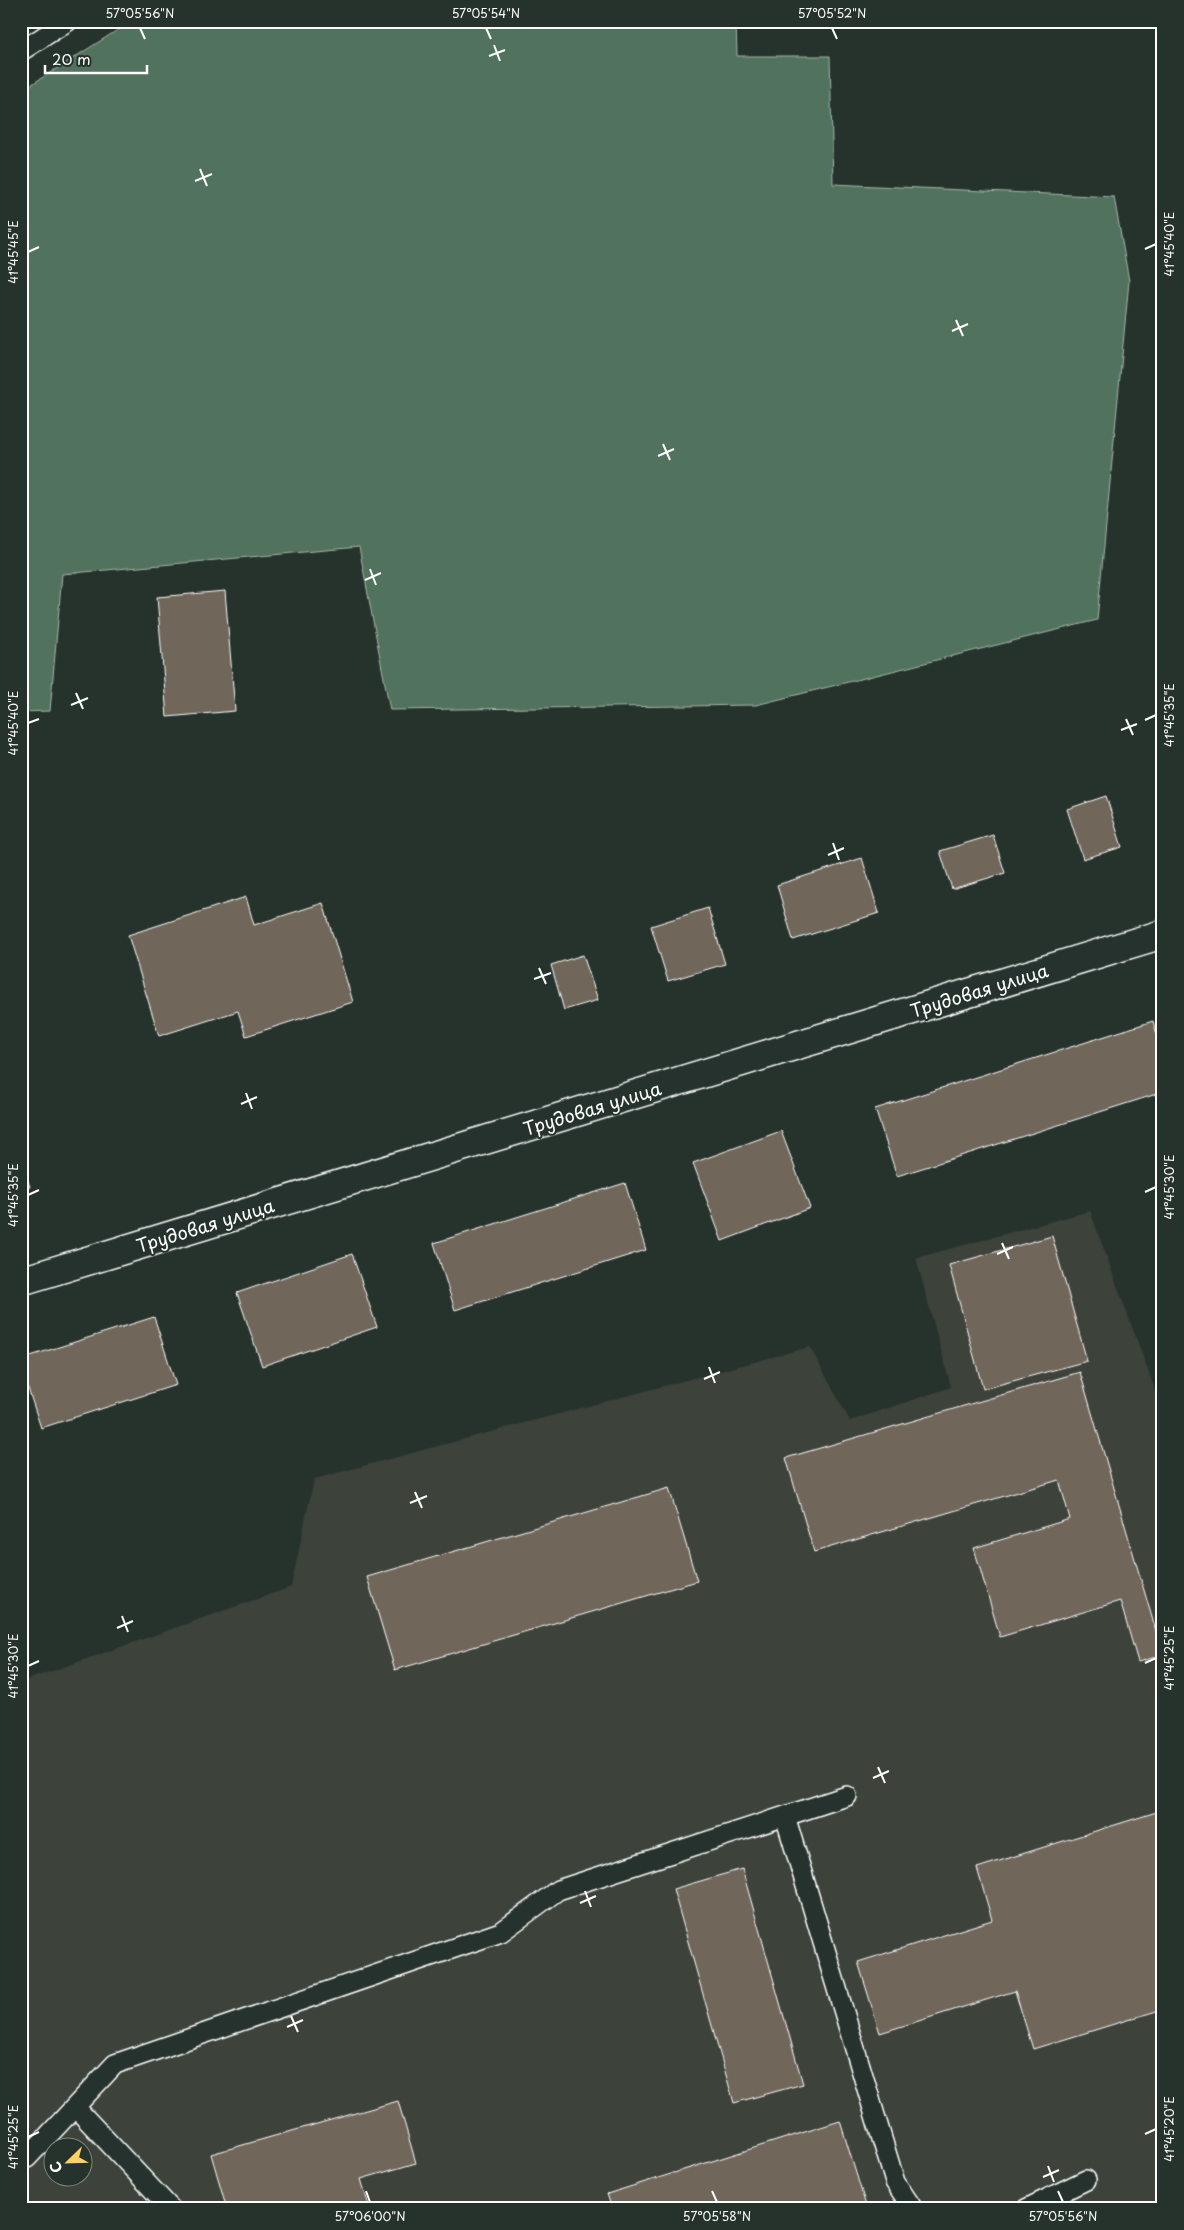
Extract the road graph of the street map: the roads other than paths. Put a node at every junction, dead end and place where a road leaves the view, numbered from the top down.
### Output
1 (68, 21) edge
2 (21, 51) edge
3 (1163, 934) edge
4 (21, 1281) edge
5 (847, 1796) dead end
6 (785, 1816) junction
7 (75, 2107) junction
8 (21, 2160) edge
9 (1086, 2180) dead end
10 (172, 2209) edge
11 (913, 2209) edge
12 (1026, 2209) edge

1 - 2 lane
3 - 4 street, Трудовая улица
5 - 6 lane
6 - 7 lane
6 - 11 lane
7 - 8 lane
7 - 10 lane
9 - 12 lane

